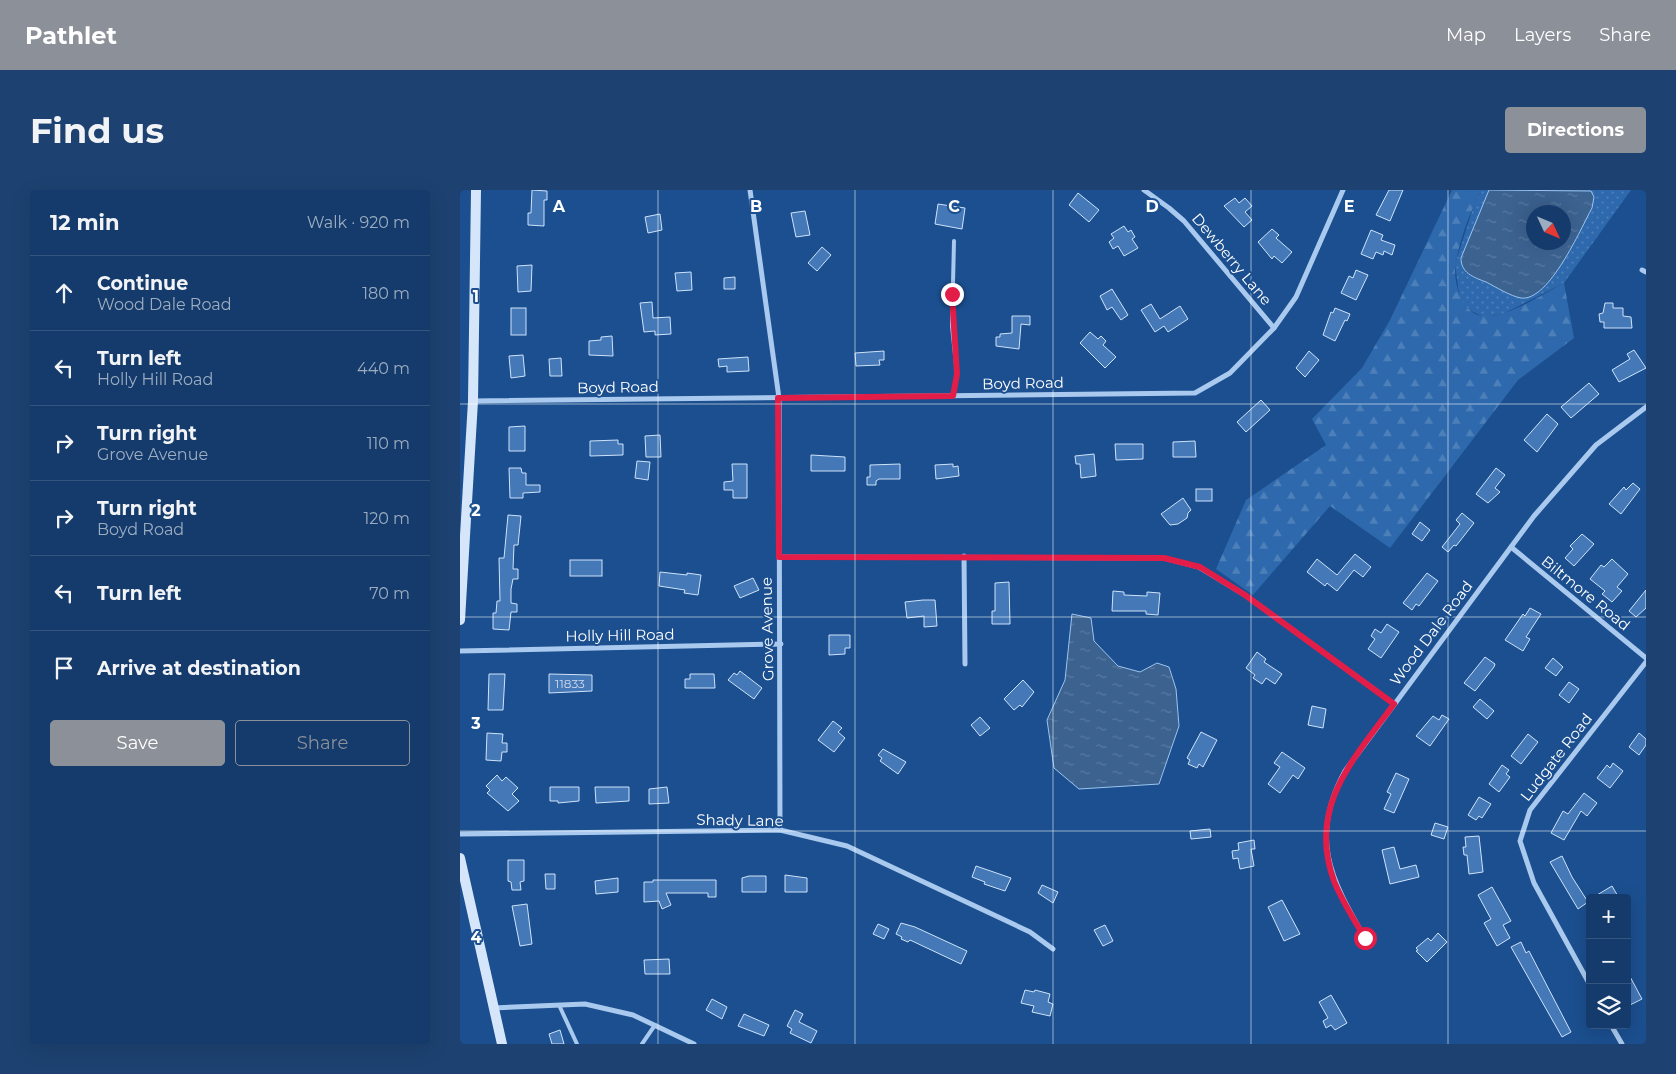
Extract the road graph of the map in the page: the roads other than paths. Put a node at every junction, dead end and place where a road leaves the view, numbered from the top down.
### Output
1 (476, 190) edge
2 (750, 190) edge
3 (1144, 190) edge
4 (1343, 190) edge
5 (954, 241) dead end
6 (1274, 328) junction
7 (953, 396) junction
8 (778, 398) junction
9 (473, 401) junction
10 (1646, 406) edge
11 (1510, 548) junction
12 (964, 556) junction
13 (779, 557) junction
14 (460, 620) edge
15 (780, 644) junction
16 (460, 651) edge
17 (1646, 660) edge
18 (965, 664) dead end
19 (1394, 704) junction
20 (780, 830) junction
21 (460, 834) edge
22 (460, 858) edge
23 (1365, 938) dead end
24 (1053, 949) dead end
25 (1589, 984) edge
26 (559, 1005) junction
27 (493, 1008) junction
28 (655, 1025) junction
29 (1613, 1029) edge
30 (502, 1044) edge
31 (577, 1044) edge
32 (642, 1044) edge
33 (694, 1044) edge
34 (1622, 1044) edge

1 - 9 street
2 - 8 street, Grove Avenue
3 - 6 street, Dewberry Lane
4 - 6 street, Boyd Road
5 - 7 lane
6 - 7 street, Boyd Road
7 - 8 street, Boyd Road
8 - 9 street, Boyd Road
8 - 13 street, Grove Avenue
9 - 14 street
10 - 11 street, Wood Dale Road
11 - 17 street, Biltmore Road
11 - 19 street, Wood Dale Road
12 - 13 street
12 - 18 street
12 - 19 street
13 - 15 street, Grove Avenue
15 - 16 street, Holly Hill Road
15 - 20 street, Grove Avenue
17 - 25 street, Ludgate Road
19 - 23 street, Wood Dale Road
20 - 21 street, Shady Lane
20 - 24 street, Shady Lane
22 - 27 street
26 - 27 street
26 - 28 street
26 - 31 lane
27 - 30 street
28 - 32 lane
28 - 33 street
29 - 34 street

